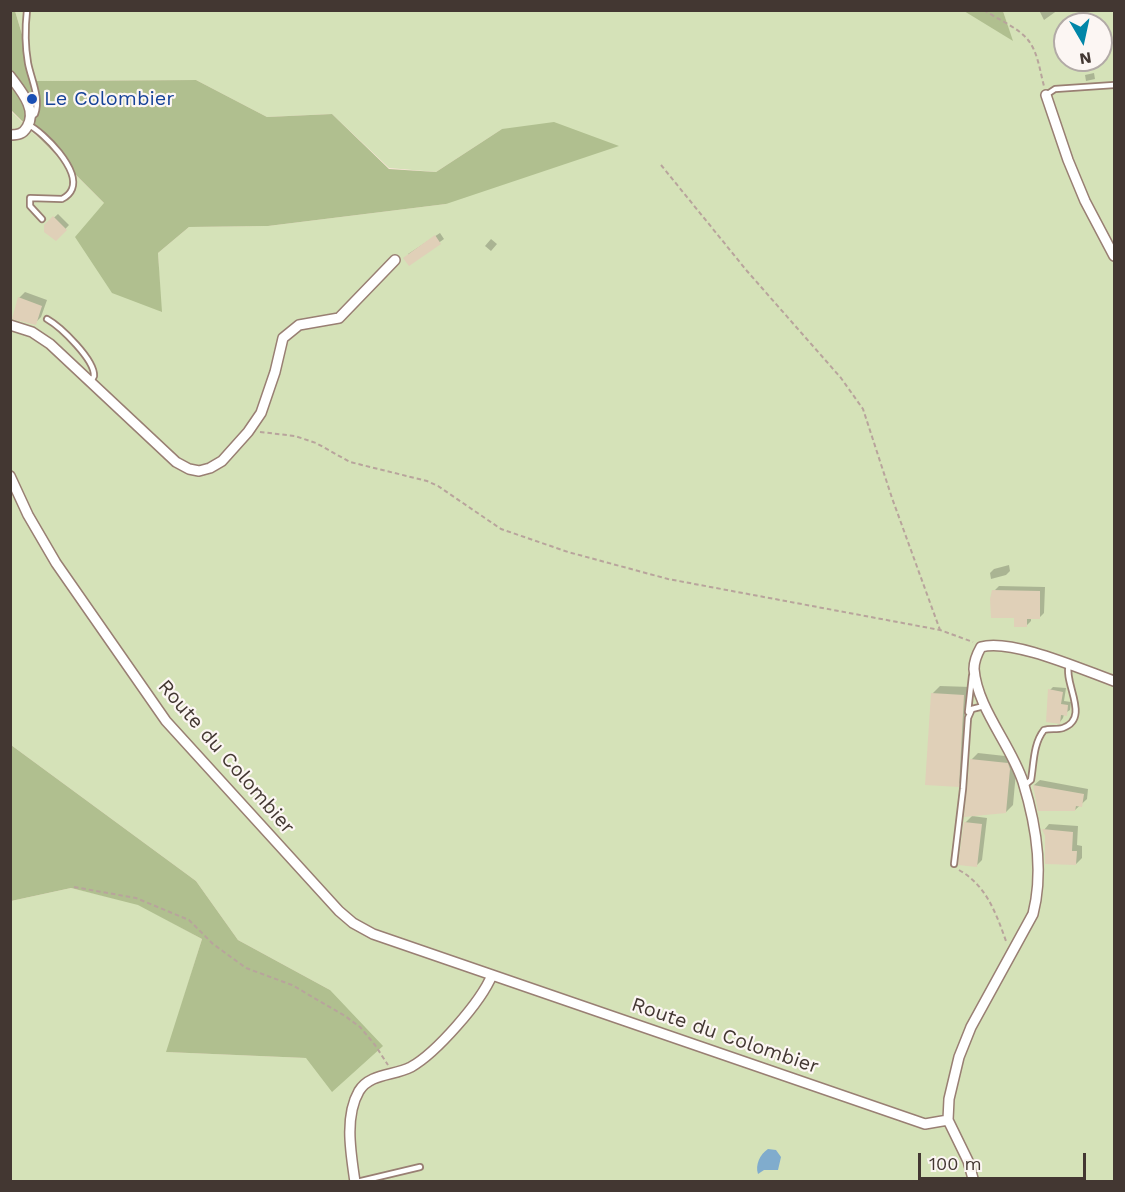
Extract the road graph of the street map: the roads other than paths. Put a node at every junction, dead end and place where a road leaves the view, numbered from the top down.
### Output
1 (27, 10) edge
2 (10, 76) edge
3 (1114, 85) edge
4 (1046, 95) joint
5 (29, 121) junction
6 (10, 135) edge
7 (42, 219) dead end
8 (1114, 256) edge
9 (395, 260) dead end
10 (47, 319) dead end
11 (10, 325) edge
12 (91, 382) junction
13 (10, 476) edge
14 (1069, 665) junction
15 (974, 668) junction
16 (1114, 681) edge
17 (986, 707) junction
18 (968, 718) junction
19 (1024, 785) junction
20 (954, 864) road end
21 (492, 975) junction
22 (948, 1120) junction
23 (420, 1167) dead end
24 (356, 1182) edge
25 (974, 1182) edge

1 - 5 lane
2 - 5 street
3 - 4 lane
4 - 8 street
5 - 6 street
5 - 7 lane
9 - 12 street
10 - 12 lane
11 - 12 street
13 - 21 street, Route du Colombier
14 - 15 street
14 - 16 street
14 - 19 lane
15 - 17 street
15 - 18 lane
17 - 18 lane
17 - 19 street
18 - 20 lane
19 - 22 street
21 - 22 street, Route du Colombier
21 - 24 street
22 - 25 street
23 - 24 lane

